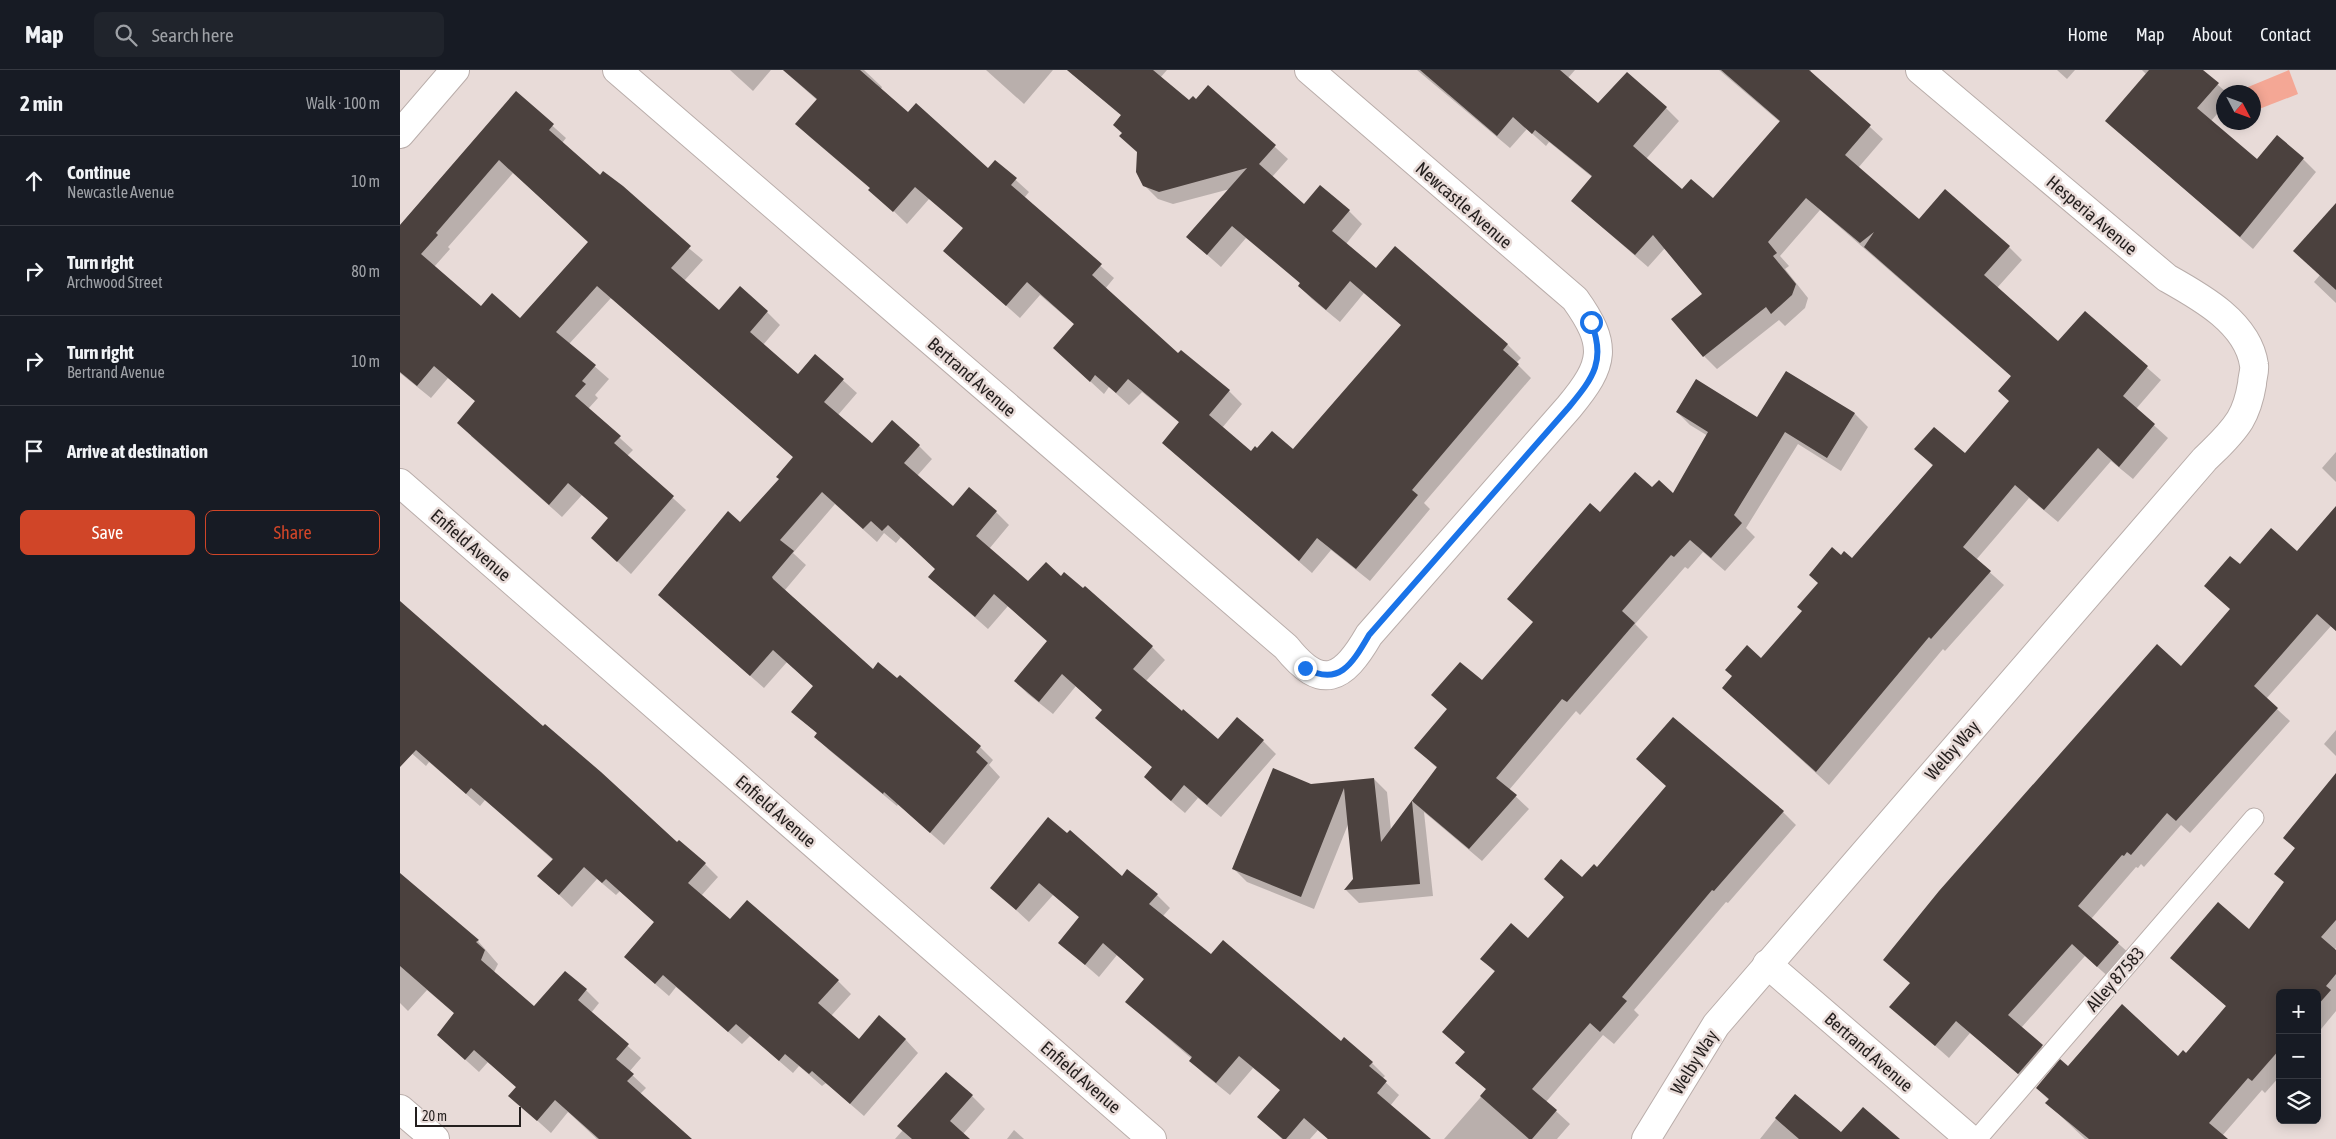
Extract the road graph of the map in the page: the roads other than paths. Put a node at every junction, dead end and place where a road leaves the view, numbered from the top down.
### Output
1 (455, 70) edge
2 (617, 70) edge
3 (1310, 70) edge
4 (1920, 70) edge
5 (400, 134) edge
6 (1599, 353) joint
7 (2254, 365) joint
8 (400, 483) edge
9 (2254, 818) dead end
10 (1767, 964) junction
11 (400, 1109) edge
12 (434, 1139) edge
13 (1152, 1139) edge
14 (1646, 1139) edge
15 (1970, 1139) edge
16 (1977, 1139) edge

1 - 5 street
2 - 6 street, Bertrand Avenue
3 - 6 street, Newcastle Avenue
4 - 7 street, Hesperia Avenue
7 - 10 street, Welby Way
8 - 13 street, Enfield Avenue
9 - 16 lane, Alley 87583
10 - 14 street, Welby Way
10 - 15 street, Bertrand Avenue
11 - 12 street

